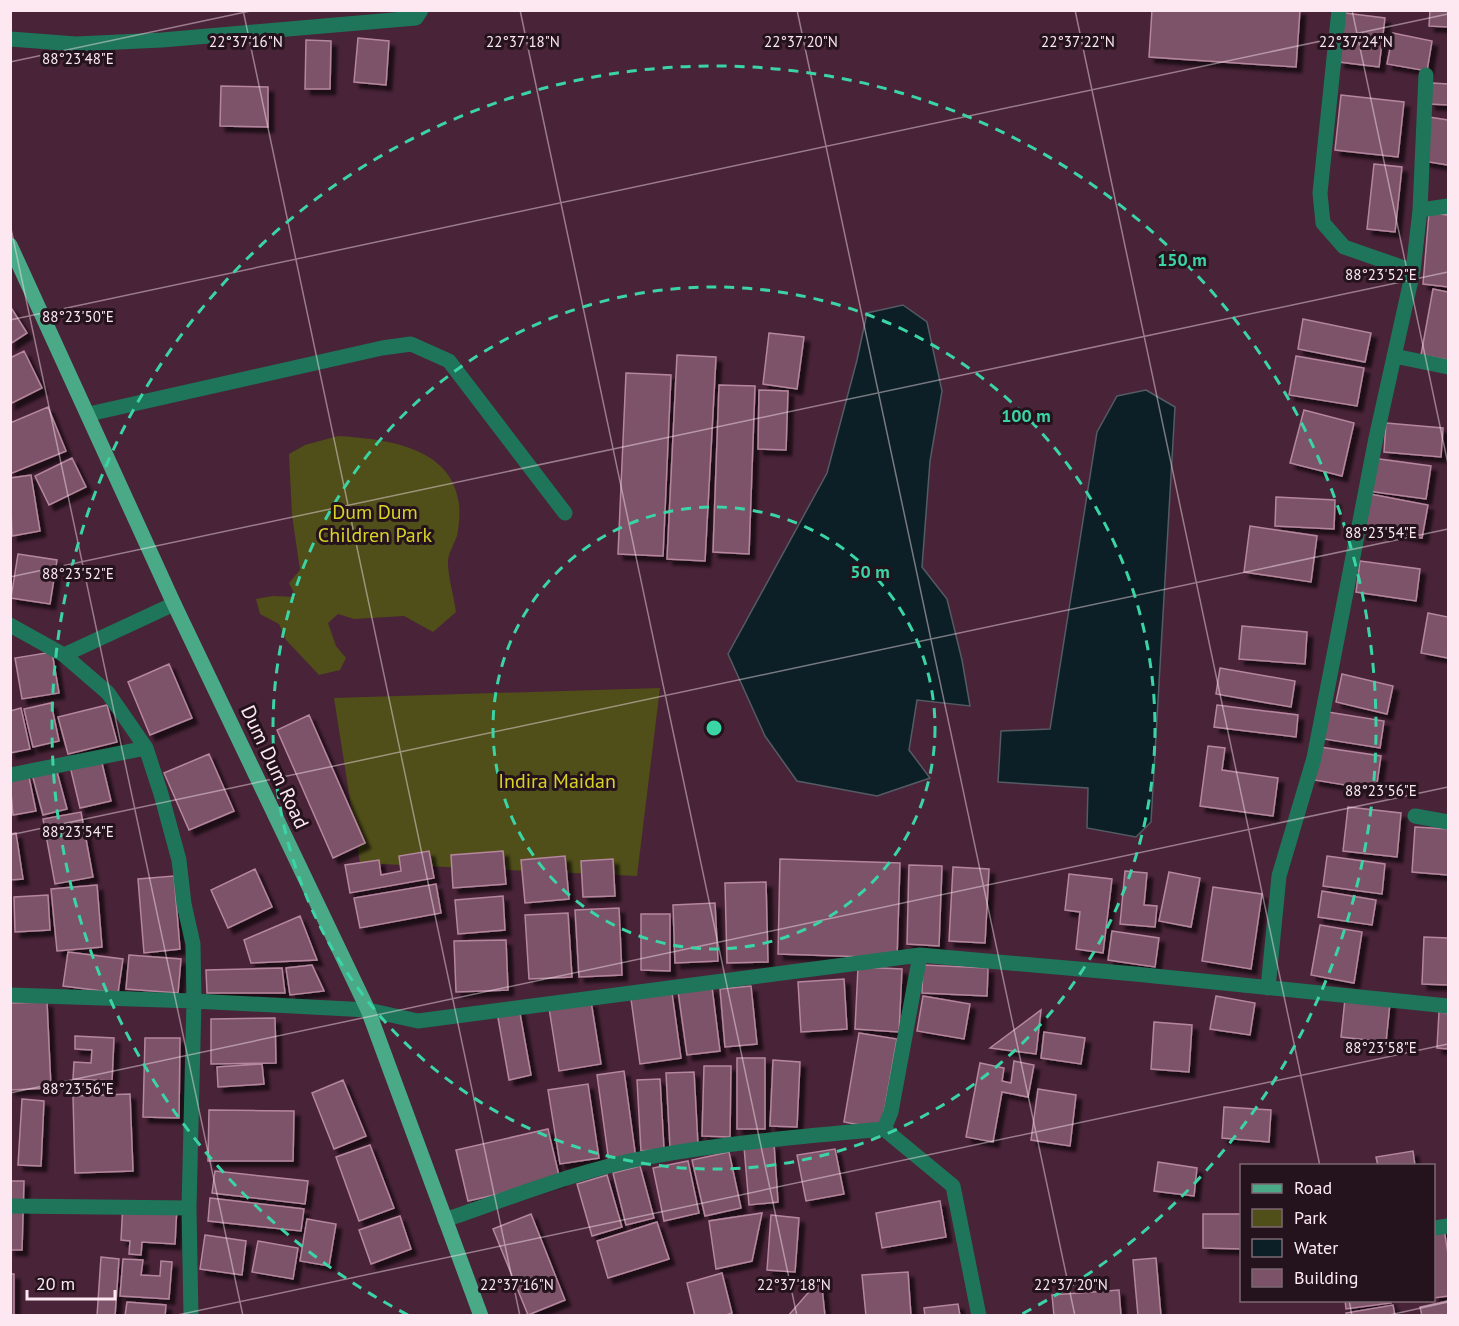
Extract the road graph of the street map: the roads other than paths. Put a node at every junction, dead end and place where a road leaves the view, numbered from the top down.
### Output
1 (421, 10) edge
2 (1339, 10) edge
3 (10, 39) edge
4 (1426, 75) dead end
5 (1449, 206) edge
6 (1420, 210) junction
7 (11, 247) edge
8 (1413, 272) junction
9 (1394, 356) junction
10 (1449, 367) edge
11 (89, 414) junction
12 (565, 513) dead end
13 (174, 604) junction
14 (10, 625) edge
15 (64, 655) junction
16 (146, 748) junction
17 (10, 775) edge
18 (1415, 816) dead end
19 (1449, 822) edge
20 (920, 955) junction
21 (1268, 988) junction
22 (10, 995) edge
23 (194, 1001) junction
24 (1449, 1006) edge
25 (368, 1010) junction
26 (884, 1130) junction
27 (10, 1206) edge
28 (189, 1208) junction
29 (445, 1220) junction
30 (190, 1316) edge
31 (481, 1316) edge
32 (979, 1316) edge

1 - 3 street
2 - 8 street
4 - 6 street
5 - 6 street
6 - 8 street
7 - 11 main road, Dum Dum Road
8 - 9 street
9 - 10 street
9 - 21 street
11 - 12 street
11 - 13 main road, Dum Dum Road
13 - 15 street
13 - 25 main road, Dum Dum Road
14 - 15 street
15 - 16 street
16 - 17 street
16 - 23 street
18 - 19 street
20 - 21 street
20 - 25 street
20 - 26 street
21 - 24 street
22 - 23 street
23 - 25 street
23 - 28 street
25 - 29 main road, Dum Dum Road
26 - 29 street
26 - 32 street
27 - 28 street
28 - 30 street
29 - 31 main road, Dum Dum Road

